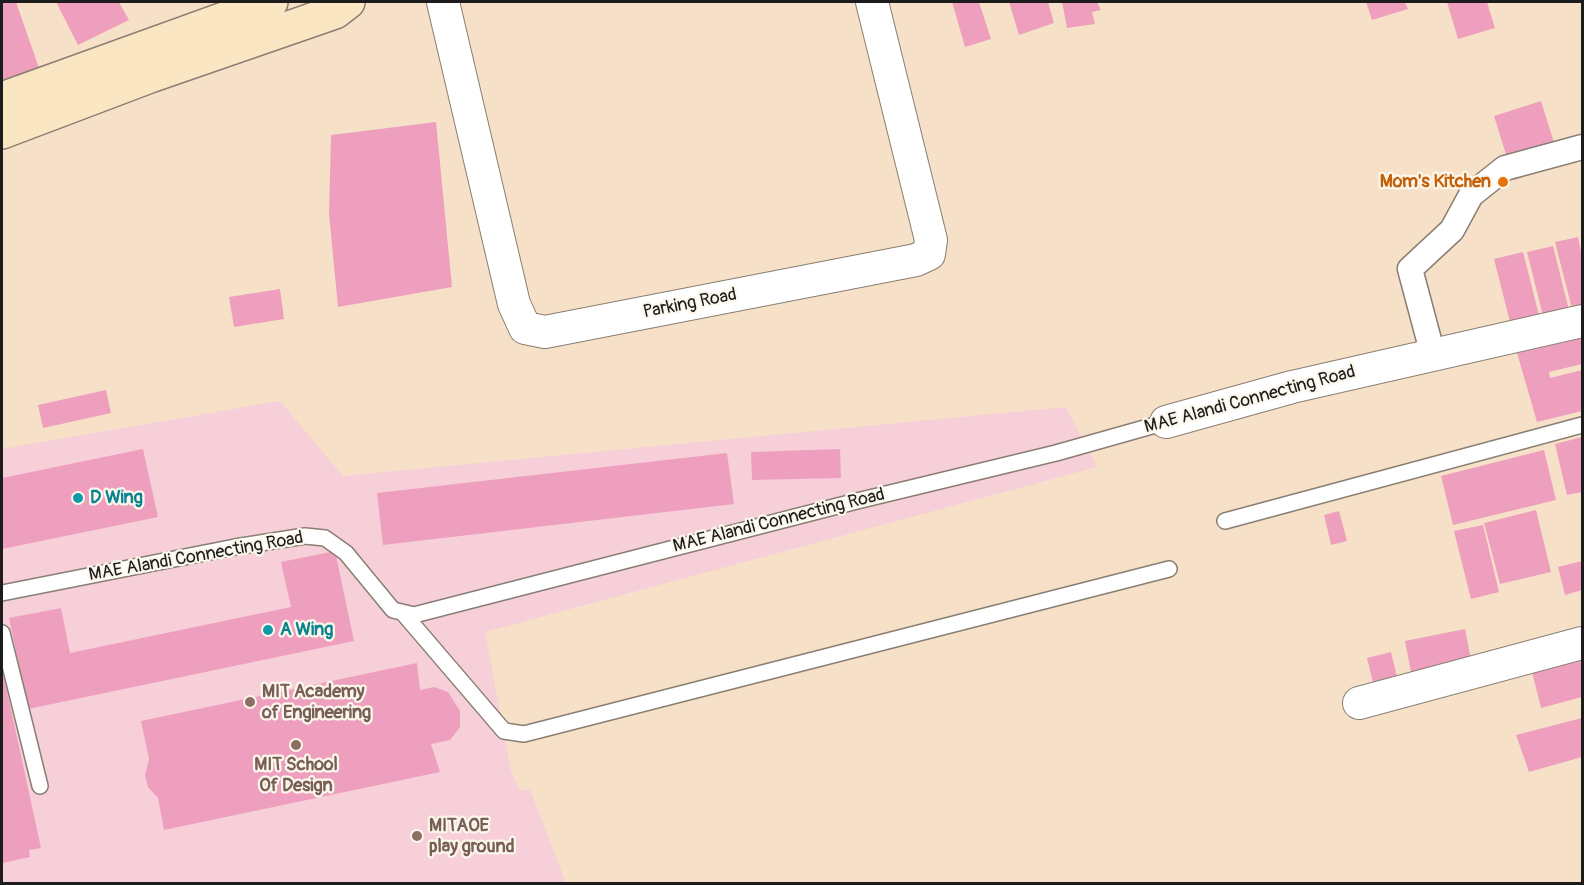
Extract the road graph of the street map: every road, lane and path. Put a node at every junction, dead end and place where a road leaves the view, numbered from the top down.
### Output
1 (271, 2) edge
2 (348, 2) edge
3 (442, 2) edge
4 (872, 2) edge
5 (234, 31) junction
6 (112, 75) junction
7 (2, 99) edge
8 (2, 132) edge
9 (1582, 147) edge
10 (1582, 321) edge
11 (1433, 355) junction
12 (1166, 422) joint
13 (1582, 425) edge
14 (1225, 521) dead end
15 (1169, 569) dead end
16 (2, 593) edge
17 (403, 613) junction
18 (2, 633) edge
19 (1582, 643) edge
20 (1359, 703) dead end
21 (40, 786) dead end

1 - 5 main road
2 - 5 main road
3 - 4 street, Parking Road
5 - 6 main road
6 - 7 main road
6 - 8 main road
9 - 11 street
10 - 11 street, MAE Alandi Connecting Road
11 - 12 street, MAE Alandi Connecting Road
12 - 17 lane, MAE Alandi Connecting Road
13 - 14 lane
15 - 17 lane
16 - 17 lane, MAE Alandi Connecting Road
18 - 21 lane
19 - 20 street

